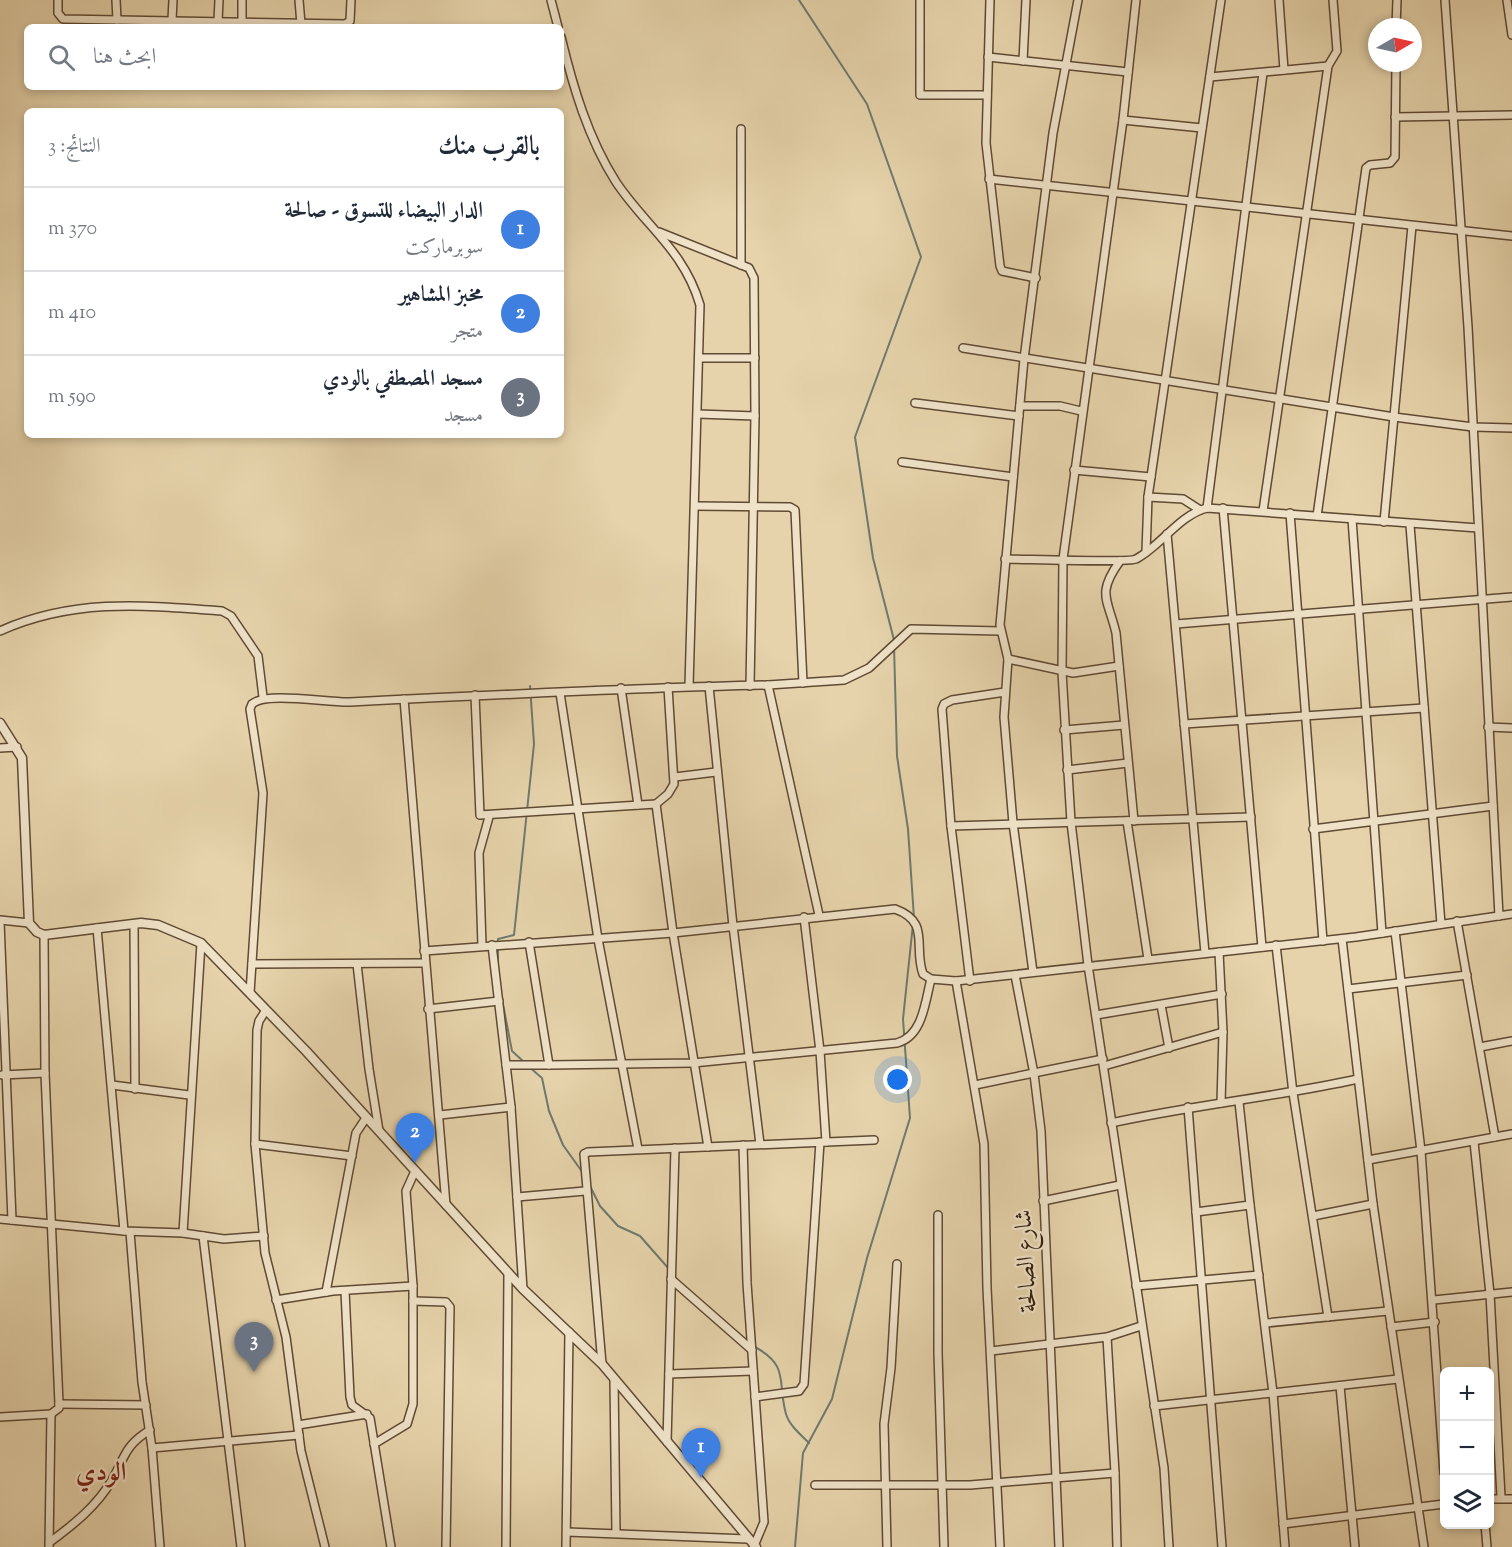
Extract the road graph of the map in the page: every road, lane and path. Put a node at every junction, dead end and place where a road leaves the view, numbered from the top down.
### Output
1 (58, 0) edge
2 (116, 0) edge
3 (173, 0) edge
4 (219, 0) edge
5 (242, 0) edge
6 (299, 0) edge
7 (351, 0) edge
8 (551, 0) edge
9 (920, 0) edge
10 (990, 0) edge
11 (1026, 0) edge
12 (1078, 0) edge
13 (1136, 0) edge
14 (1221, 0) edge
15 (1279, 0) edge
16 (1333, 0) edge
17 (1397, 0) edge
18 (1445, 0) edge
19 (1507, 0) edge
20 (1396, 18) edge
21 (172, 20) junction
22 (117, 21) junction
23 (218, 21) junction
24 (242, 22) junction
25 (301, 24) junction
26 (557, 24) edge
27 (1512, 34) edge
28 (564, 47) edge
29 (988, 57) junction
30 (1023, 61) junction
31 (1066, 66) junction
32 (1328, 66) junction
33 (1284, 70) junction
34 (1128, 72) junction
35 (1396, 72) edge
36 (1263, 73) junction
37 (1210, 77) junction
38 (987, 94) junction
39 (1512, 115) edge
40 (1453, 116) junction
41 (1395, 117) junction
42 (1123, 120) junction
43 (1202, 128) junction
44 (741, 129) dead end
45 (989, 178) junction
46 (1046, 185) junction
47 (1112, 192) junction
48 (1193, 201) junction
49 (1247, 207) junction
50 (1306, 214) junction
51 (1359, 221) junction
52 (1412, 226) junction
53 (656, 230) junction
54 (1462, 232) junction
55 (1512, 236) edge
56 (741, 265) junction
57 (1036, 278) junction
58 (963, 348) dead end
59 (700, 358) junction
60 (754, 358) junction
61 (1024, 359) junction
62 (1087, 368) junction
63 (1165, 380) junction
64 (1222, 388) junction
65 (1279, 398) junction
66 (915, 403) dead end
67 (1020, 406) junction
68 (1334, 407) junction
69 (1082, 411) junction
70 (698, 414) junction
71 (755, 416) junction
72 (1019, 416) junction
73 (1394, 417) junction
74 (1473, 427) junction
75 (1512, 428) edge
76 (902, 462) dead end
77 (1074, 470) junction
78 (1013, 477) junction
79 (1151, 477) junction
80 (1148, 497) junction
81 (694, 506) junction
82 (753, 507) junction
83 (1223, 508) junction
84 (1204, 509) junction
85 (1263, 511) junction
86 (1290, 513) junction
87 (1317, 516) junction
88 (1352, 519) junction
89 (1384, 522) junction
90 (1410, 525) junction
91 (1478, 528) junction
92 (1167, 534) junction
93 (1146, 552) junction
94 (1005, 559) junction
95 (1063, 559) junction
96 (1120, 561) junction
97 (1512, 597) edge
98 (1482, 598) junction
99 (1416, 603) junction
100 (1358, 610) junction
101 (1296, 615) junction
102 (1234, 619) junction
103 (1176, 624) junction
104 (0, 631) edge
105 (1000, 631) junction
106 (1008, 659) junction
107 (1119, 666) junction
108 (1062, 672) junction
109 (803, 683) junction
110 (768, 685) junction
111 (688, 686) junction
112 (709, 686) junction
113 (750, 686) junction
114 (668, 687) junction
115 (621, 688) junction
116 (1005, 692) junction
117 (560, 693) junction
118 (475, 695) junction
119 (262, 697) junction
120 (404, 699) junction
121 (1424, 708) junction
122 (1366, 712) junction
123 (1305, 717) junction
124 (1242, 721) junction
125 (0, 723) edge
126 (1184, 724) junction
127 (1124, 725) junction
128 (1488, 728) junction
129 (1512, 728) edge
130 (1064, 730) junction
131 (17, 747) junction
132 (0, 748) edge
133 (1128, 763) junction
134 (1067, 770) junction
135 (716, 772) junction
136 (675, 777) junction
137 (656, 804) junction
138 (638, 805) junction
139 (1493, 806) junction
140 (580, 810) junction
141 (1431, 812) junction
142 (489, 817) junction
143 (1251, 817) junction
144 (1193, 820) junction
145 (1130, 821) junction
146 (1373, 821) junction
147 (1071, 822) junction
148 (1013, 823) junction
149 (951, 826) junction
150 (1313, 829) junction
151 (1512, 914) edge
152 (819, 915) junction
153 (1499, 916) junction
154 (804, 917) junction
155 (0, 921) edge
156 (1457, 921) junction
157 (29, 923) junction
158 (134, 924) junction
159 (1441, 924) junction
160 (733, 926) junction
161 (97, 928) junction
162 (1395, 931) junction
163 (673, 933) junction
164 (1382, 933) junction
165 (44, 935) junction
166 (598, 939) junction
167 (1342, 939) junction
168 (1323, 940) junction
169 (529, 942) junction
170 (201, 943) junction
171 (492, 945) junction
172 (1276, 945) junction
173 (482, 946) junction
174 (1262, 947) junction
175 (424, 951) junction
176 (1219, 952) junction
177 (1205, 953) junction
178 (1148, 959) junction
179 (425, 963) junction
180 (252, 964) junction
181 (357, 964) junction
182 (1088, 965) junction
183 (1033, 972) junction
184 (1015, 975) junction
185 (1467, 975) junction
186 (931, 979) junction
187 (956, 981) junction
188 (970, 981) junction
189 (1401, 984) junction
190 (1348, 989) junction
191 (250, 993) junction
192 (1222, 994) junction
193 (499, 1001) junction
194 (1161, 1005) junction
195 (428, 1009) junction
196 (266, 1010) junction
197 (1096, 1015) junction
198 (1222, 1032) junction
199 (1512, 1041) edge
200 (1480, 1047) junction
201 (1169, 1048) junction
202 (820, 1051) junction
203 (750, 1058) junction
204 (693, 1063) junction
205 (1103, 1063) junction
206 (506, 1065) junction
207 (549, 1065) junction
208 (622, 1065) junction
209 (45, 1073) junction
210 (1034, 1074) junction
211 (2, 1075) edge
212 (1358, 1079) junction
213 (975, 1084) junction
214 (112, 1085) junction
215 (135, 1089) junction
216 (1293, 1093) junction
217 (189, 1095) junction
218 (1239, 1102) junction
219 (1221, 1103) junction
220 (511, 1107) junction
221 (1188, 1107) junction
222 (440, 1115) junction
223 (366, 1118) junction
224 (1112, 1123) junction
225 (380, 1133) junction
226 (1512, 1134) edge
227 (1495, 1137) junction
228 (874, 1140) dead end
229 (823, 1142) junction
230 (1474, 1142) junction
231 (255, 1144) junction
232 (760, 1144) junction
233 (743, 1145) junction
234 (708, 1147) junction
235 (675, 1148) junction
236 (638, 1149) junction
237 (1421, 1151) junction
238 (352, 1155) junction
239 (1368, 1160) junction
240 (415, 1171) junction
241 (1120, 1185) junction
242 (585, 1191) junction
243 (517, 1197) junction
244 (1043, 1201) junction
245 (1373, 1204) junction
246 (1250, 1205) junction
247 (447, 1207) junction
248 (1196, 1212) junction
249 (938, 1215) dead end
250 (1313, 1216) junction
251 (0, 1220) edge
252 (12, 1220) junction
253 (53, 1224) junction
254 (127, 1232) junction
255 (183, 1233) junction
256 (203, 1236) junction
257 (264, 1236) junction
258 (897, 1264) dead end
259 (508, 1273) junction
260 (1259, 1275) junction
261 (670, 1279) junction
262 (1200, 1281) junction
263 (413, 1286) junction
264 (1136, 1286) junction
265 (523, 1289) junction
266 (345, 1291) junction
267 (326, 1292) junction
268 (1512, 1292) edge
269 (1490, 1294) junction
270 (276, 1299) junction
271 (1434, 1300) junction
272 (413, 1301) junction
273 (1388, 1311) junction
274 (1328, 1317) junction
275 (1435, 1322) junction
276 (1266, 1323) junction
277 (1141, 1326) junction
278 (1391, 1327) junction
279 (569, 1332) junction
280 (1107, 1337) junction
281 (1050, 1345) junction
282 (752, 1350) junction
283 (991, 1351) junction
284 (602, 1364) junction
285 (753, 1371) junction
286 (669, 1374) junction
287 (614, 1379) junction
288 (1398, 1379) junction
289 (1340, 1386) junction
290 (1273, 1393) junction
291 (755, 1397) junction
292 (1210, 1400) junction
293 (59, 1404) junction
294 (146, 1406) junction
295 (1154, 1406) junction
296 (51, 1413) junction
297 (367, 1414) junction
298 (0, 1417) edge
299 (1441, 1421) edge
300 (298, 1425) junction
301 (150, 1430) junction
302 (299, 1435) junction
303 (228, 1441) junction
304 (667, 1443) junction
305 (374, 1444) junction
306 (152, 1448) junction
307 (1115, 1473) junction
308 (1056, 1479) junction
309 (997, 1484) junction
310 (815, 1485) dead end
311 (885, 1486) junction
312 (940, 1486) junction
313 (1501, 1497) junction
314 (1494, 1498) edge
315 (1512, 1499) edge
316 (1440, 1504) edge
317 (1417, 1507) junction
318 (1352, 1515) junction
319 (1283, 1524) junction
320 (1485, 1529) edge
321 (567, 1532) junction
322 (616, 1533) junction
323 (747, 1539) junction
324 (49, 1544) edge
325 (755, 1546) edge
326 (160, 1547) edge
327 (241, 1547) edge
328 (325, 1547) edge
329 (391, 1547) edge
330 (446, 1547) edge
331 (506, 1547) edge
332 (566, 1547) edge
333 (887, 1547) edge
334 (944, 1547) edge
335 (1000, 1547) edge
336 (1059, 1547) edge
337 (1117, 1547) edge
338 (1169, 1547) edge
339 (1222, 1547) edge
340 (1285, 1547) edge
341 (1355, 1547) edge
342 (1424, 1547) edge
343 (1487, 1547) edge

1 - 22 street
2 - 22 street
3 - 21 street
4 - 23 street
5 - 24 street
6 - 25 street
7 - 25 street
8 - 26 street
9 - 38 street
10 - 29 street
11 - 30 street
12 - 31 street
13 - 34 street
14 - 37 street
15 - 33 street
16 - 32 street
17 - 20 street
18 - 40 street
19 - 27 street
21 - 22 street
21 - 23 street
23 - 24 street
24 - 25 street
28 - 53 street
29 - 30 street
29 - 38 street
30 - 31 street
31 - 34 street
31 - 46 street
32 - 33 street
32 - 50 street
33 - 36 street
34 - 42 street
35 - 41 street
36 - 37 street
36 - 49 street
37 - 43 street
38 - 45 street
39 - 40 street
40 - 41 street
40 - 54 street
41 - 51 street
42 - 43 street
42 - 47 street
43 - 48 street
44 - 56 street
45 - 46 street
45 - 57 street
46 - 47 street
46 - 57 street
47 - 48 street
47 - 62 street
48 - 49 street
48 - 63 street
49 - 50 street
49 - 64 street
50 - 51 street
50 - 65 street
51 - 52 street
51 - 68 street
52 - 54 street
52 - 73 street
53 - 56 street
53 - 59 street
54 - 55 street
54 - 74 street
56 - 60 street
57 - 61 street
58 - 61 street
59 - 60 street
59 - 70 street
60 - 71 street
61 - 62 street
61 - 67 street
62 - 63 street
62 - 69 street
63 - 64 street
63 - 79 street
64 - 65 street
64 - 84 street
65 - 68 street
65 - 85 street
66 - 72 street
67 - 69 street
67 - 72 street
68 - 73 street
68 - 87 street
69 - 77 street
70 - 71 street
70 - 81 street
71 - 82 street
72 - 78 street
73 - 74 street
73 - 89 street
74 - 75 street
74 - 91 street
76 - 78 street
77 - 79 street
77 - 95 street
78 - 94 street
79 - 80 street
80 - 84 street
80 - 93 street
81 - 82 street
81 - 111 street
82 - 109 street
82 - 113 street
83 - 84 street
83 - 85 street
83 - 102 street
84 - 92 street
85 - 86 street
86 - 87 street
86 - 101 street
87 - 88 street
88 - 89 street
88 - 100 street
89 - 90 street
90 - 91 street
90 - 99 street
91 - 98 street
92 - 93 street
92 - 103 street
93 - 96 street
94 - 95 street
94 - 105 street
95 - 96 street
95 - 108 street
96 - 107 street
97 - 98 street
98 - 99 street
98 - 128 street
99 - 100 street
99 - 121 street
100 - 101 street
100 - 122 street
101 - 102 street
101 - 123 street
102 - 103 street
102 - 124 street
103 - 126 street
104 - 119 street
105 - 106 street
105 - 109 street
106 - 108 street
106 - 116 street
107 - 108 street
107 - 127 street
108 - 130 street
109 - 110 street
110 - 113 street
110 - 152 street
111 - 112 street
111 - 114 street
112 - 113 street
112 - 135 street
114 - 115 street
114 - 136 street
115 - 117 street
115 - 138 street
116 - 148 street
116 - 149 street
117 - 118 street
117 - 140 street
118 - 120 street
118 - 142 street
119 - 120 street
119 - 180 street
120 - 175 street
121 - 122 street
121 - 141 street
122 - 123 street
122 - 146 street
123 - 124 street
123 - 150 street
124 - 126 street
124 - 143 street
125 - 131 street
126 - 144 street
127 - 130 street
127 - 133 street
128 - 129 street
128 - 139 street
130 - 134 street
131 - 132 street
131 - 157 street
133 - 134 street
133 - 145 street
134 - 147 street
135 - 136 street
135 - 160 street
136 - 137 street
137 - 138 street
137 - 163 street
138 - 140 street
139 - 141 street
139 - 153 street
140 - 142 street
140 - 166 street
141 - 146 street
141 - 159 street
142 - 173 street
143 - 144 street
143 - 174 street
144 - 145 street
144 - 177 street
145 - 147 street
145 - 178 street
146 - 150 street
146 - 164 street
147 - 148 street
147 - 182 street
148 - 149 street
148 - 183 street
149 - 188 street
150 - 168 street
151 - 153 street
152 - 154 street
152 - 186 street
153 - 156 street
154 - 160 street
154 - 202 street
155 - 157 street
155 - 211 street
156 - 159 street
156 - 185 street
157 - 165 street
158 - 161 street
158 - 170 street
158 - 215 street
159 - 162 street
160 - 163 street
160 - 203 street
161 - 165 street
161 - 214 street
162 - 164 street
162 - 189 street
163 - 166 street
163 - 204 street
164 - 167 street
165 - 209 street
166 - 169 street
166 - 208 street
167 - 168 street
167 - 190 street
168 - 172 street
169 - 171 street
169 - 207 street
170 - 191 street
170 - 217 street
171 - 173 street
171 - 193 street
172 - 174 street
172 - 216 street
173 - 175 street
174 - 176 street
175 - 179 street
176 - 177 street
176 - 192 street
177 - 178 street
178 - 182 street
179 - 181 street
179 - 195 street
180 - 181 street
180 - 191 street
181 - 225 street
182 - 183 street
182 - 197 street
183 - 184 street
184 - 188 street
184 - 210 street, شارع الصالحة
185 - 189 street
185 - 200 street
186 - 187 street
186 - 202 street
187 - 188 street
187 - 213 street
189 - 190 street
189 - 237 street
190 - 212 street
191 - 196 street
192 - 194 street
192 - 198 street
193 - 195 street
193 - 206 street
194 - 197 street
194 - 201 street
195 - 222 street
196 - 223 street
196 - 231 street
197 - 205 street
198 - 201 street
198 - 219 street
199 - 200 street
200 - 227 street
201 - 205 street
202 - 203 street
202 - 229 street
203 - 204 street
203 - 232 street
204 - 208 street
204 - 234 street
205 - 210 street
205 - 224 street
206 - 207 street
206 - 220 street
207 - 208 street
208 - 236 street
209 - 211 street
209 - 253 street
210 - 213 street
210 - 244 street, شارع الصالحة
211 - 252 street
212 - 216 street
212 - 239 street
213 - 283 street
214 - 215 street
214 - 254 street
215 - 217 street
216 - 218 street
216 - 250 street
217 - 255 street
218 - 219 street
218 - 246 street
219 - 221 street
220 - 222 street
220 - 243 street
221 - 224 street
221 - 248 street
222 - 247 street
223 - 225 street
223 - 238 street
224 - 241 street
225 - 240 street
226 - 227 street
227 - 230 street
228 - 229 street
229 - 232 street
229 - 291 street
230 - 237 street
230 - 269 street
231 - 238 street
231 - 257 street
232 - 233 street
233 - 234 street
233 - 282 street
234 - 235 street
235 - 236 street
235 - 261 street
236 - 242 street
237 - 239 street
237 - 271 street
238 - 267 street
239 - 245 street
240 - 247 street
240 - 263 street
241 - 244 street
241 - 264 street
242 - 243 street
242 - 284 street
243 - 265 street
244 - 281 street, شارع الصالحة
245 - 250 street
245 - 273 street
246 - 248 street
246 - 260 street
247 - 259 street
248 - 262 street
249 - 312 street
250 - 274 street
251 - 252 street
252 - 253 street
253 - 254 street
253 - 293 street
254 - 255 street
254 - 294 street
255 - 256 street
256 - 257 street
256 - 303 street
257 - 270 street
258 - 311 street
259 - 265 street
259 - 331 street
260 - 262 street
260 - 276 street
261 - 282 street
261 - 286 street
262 - 264 street
262 - 292 street
263 - 266 street
263 - 272 street
264 - 277 street
265 - 279 street
266 - 267 street
266 - 297 street
267 - 270 street
268 - 269 street
269 - 271 street
269 - 313 street
270 - 300 street
271 - 275 street
272 - 305 street
272 - 330 street
273 - 274 street
273 - 278 street
274 - 276 street
275 - 278 street
275 - 299 street
276 - 290 street
277 - 280 street
277 - 295 street
278 - 288 street
279 - 284 street
279 - 321 street
280 - 281 street
280 - 307 street
281 - 283 street
281 - 308 street, شارع الصالحة
282 - 285 street
283 - 309 street
284 - 287 street
285 - 286 street
285 - 291 street
286 - 304 street
287 - 304 street
287 - 322 street
288 - 289 street
288 - 317 street
289 - 290 street
289 - 318 street
290 - 292 street
290 - 319 street
291 - 325 street
292 - 295 street
292 - 339 street
293 - 294 street
293 - 296 street
294 - 301 street
295 - 338 street
296 - 298 street
296 - 324 street
297 - 300 street
297 - 305 street
300 - 302 street
301 - 306 street
301 - 324 street
302 - 303 street
302 - 328 street
303 - 306 street
303 - 327 street
304 - 323 street
305 - 329 street
306 - 326 street
307 - 308 street
307 - 337 street
308 - 309 street
308 - 336 street, شارع الصالحة
309 - 312 street
309 - 335 street
310 - 311 street
311 - 312 street
311 - 333 street
312 - 334 street
313 - 314 street
313 - 315 street
316 - 317 street
317 - 318 street
317 - 342 street
318 - 319 street
318 - 341 street
319 - 340 street
320 - 343 street
321 - 322 street
321 - 332 street
322 - 323 street
323 - 325 street

